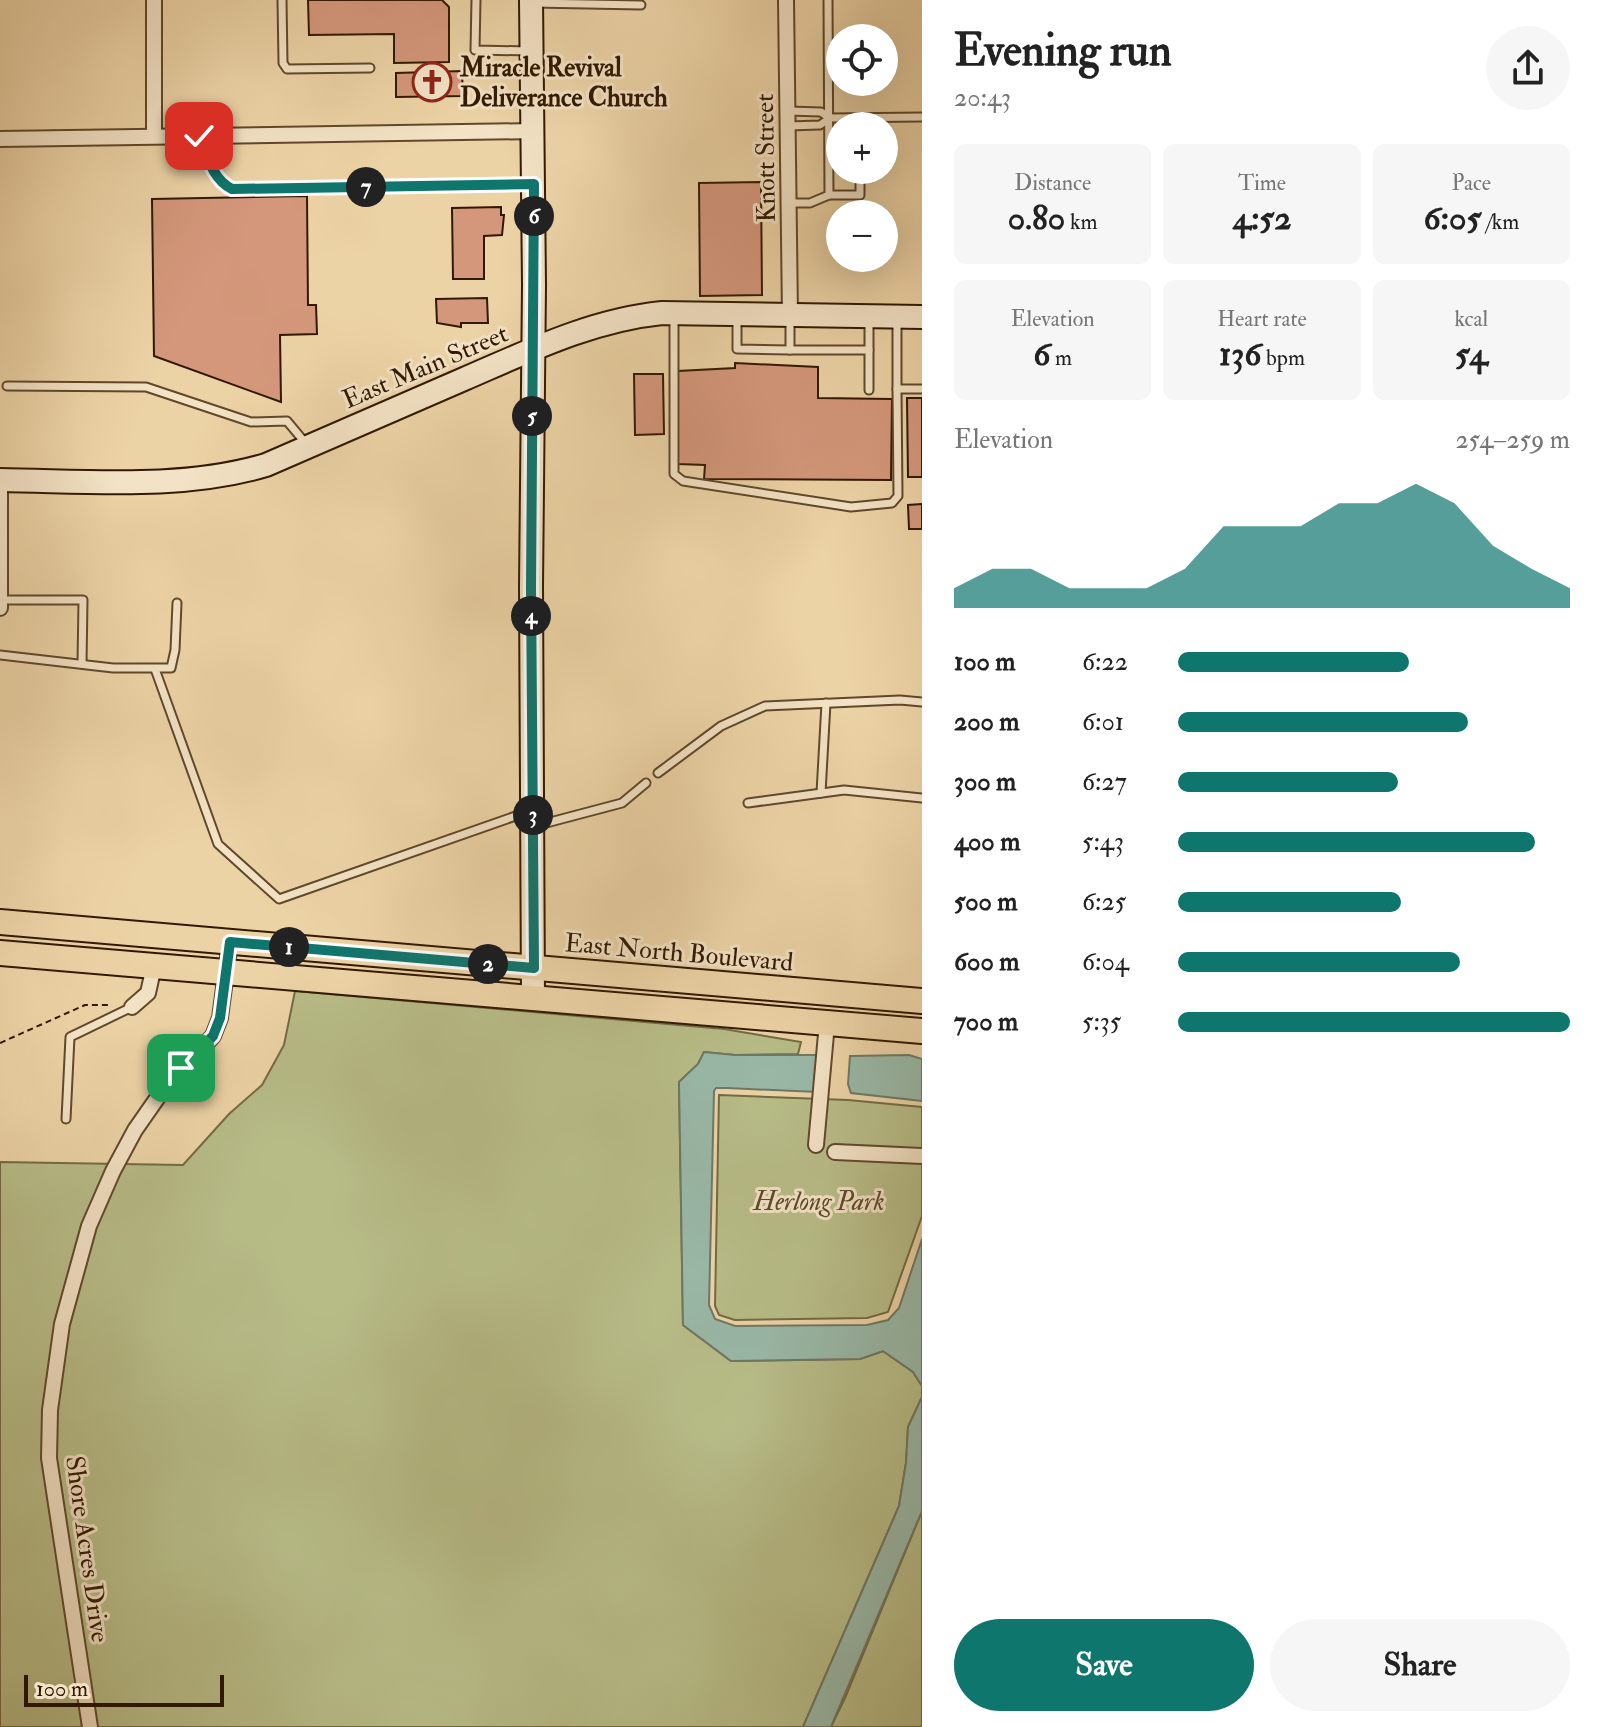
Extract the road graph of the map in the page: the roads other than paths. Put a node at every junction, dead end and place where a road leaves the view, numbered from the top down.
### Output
1 (154, 0) edge
2 (282, 0) edge
3 (476, 0) edge
4 (786, 0) edge
5 (828, 0) edge
6 (531, 2) edge
7 (641, 5) dead end
8 (532, 51) junction
9 (370, 68) dead end
10 (830, 112) edge
11 (826, 115) edge
12 (922, 117) edge
13 (788, 118) junction
14 (898, 119) edge
15 (826, 121) edge
16 (534, 131) junction
17 (154, 136) junction
18 (199, 136) junction
19 (0, 139) edge
20 (534, 184) junction
21 (829, 184) edge
22 (860, 184) edge
23 (829, 195) junction
24 (789, 203) junction
25 (674, 313) junction
26 (737, 315) junction
27 (790, 316) junction
28 (869, 317) junction
29 (897, 317) junction
30 (922, 317) edge
31 (532, 350) junction
32 (790, 350) junction
33 (869, 350) junction
34 (7, 386) dead end
35 (897, 389) junction
36 (922, 389) edge
37 (869, 390) dead end
38 (308, 447) junction
39 (0, 480) edge
40 (1, 600) edge
41 (177, 603) dead end
42 (0, 608) edge
43 (0, 655) edge
44 (82, 664) junction
45 (155, 669) junction
46 (922, 702) edge
47 (826, 703) junction
48 (658, 773) dead end
49 (646, 783) dead end
50 (821, 793) junction
51 (922, 798) edge
52 (748, 803) dead end
53 (533, 818) junction
54 (0, 922) edge
55 (230, 942) junction
56 (0, 953) edge
57 (154, 966) junction
58 (534, 968) junction
59 (228, 972) junction
60 (830, 993) junction
61 (533, 998) junction
62 (922, 1001) edge
63 (132, 1007) joint
64 (827, 1023) junction
65 (922, 1031) edge
66 (66, 1119) dead end
67 (816, 1145) dead end
68 (835, 1152) dead end
69 (922, 1156) edge
70 (90, 1727) edge

1 - 17 street
2 - 9 lane
3 - 8 lane
4 - 13 street, Knott Street
5 - 10 lane
6 - 7 lane
6 - 8 street
8 - 16 street
11 - 13 lane
12 - 14 lane
13 - 15 lane
13 - 24 street, Knott Street
16 - 18 street
16 - 20 street
17 - 18 street
17 - 19 street
18 - 20 lane
20 - 31 street
21 - 23 lane
22 - 23 lane
23 - 24 lane
24 - 27 street, Knott Street
25 - 26 street, East Main Street
25 - 31 street, East Main Street
25 - 35 lane
26 - 27 street, East Main Street
26 - 32 lane
27 - 28 street, East Main Street
27 - 32 lane
28 - 29 street, East Main Street
28 - 33 lane
29 - 30 street, East Main Street
29 - 35 lane
31 - 38 street, East Main Street
31 - 53 street
32 - 33 lane
33 - 37 lane
34 - 38 lane
35 - 36 lane
38 - 39 street, East Main Street
39 - 40 street
40 - 42 street
40 - 44 lane
41 - 45 lane
43 - 44 lane
44 - 45 lane
45 - 53 lane
46 - 47 lane
47 - 48 lane
47 - 50 lane
49 - 53 lane
50 - 51 lane
50 - 52 lane
53 - 58 street
54 - 55 main road, East North Boulevard
55 - 58 main road, East North Boulevard
55 - 59 street, Shore Acres Drive
56 - 57 main road
57 - 59 main road
57 - 63 street
58 - 60 main road, East North Boulevard
58 - 61 street
59 - 61 main road
59 - 70 street, Shore Acres Drive
60 - 62 main road, East North Boulevard
60 - 64 main road
61 - 64 main road
63 - 66 lane
64 - 65 main road
64 - 67 street
68 - 69 street

